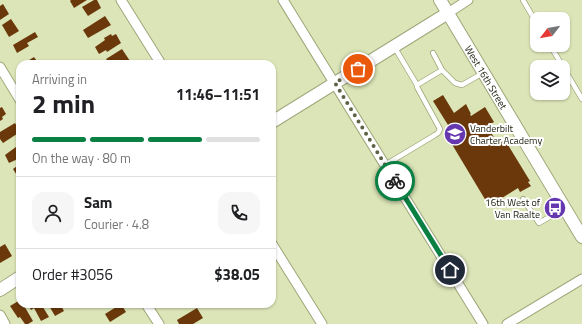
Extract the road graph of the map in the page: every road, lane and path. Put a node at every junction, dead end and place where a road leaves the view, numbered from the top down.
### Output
1 (121, 0) edge
2 (283, 0) edge
3 (440, 0) edge
4 (468, 0) edge
5 (523, 0) edge
6 (530, 12) edge
7 (448, 13) junction
8 (394, 46) junction
9 (433, 53) dead end
10 (158, 60) edge
11 (0, 67) edge
12 (442, 70) junction
13 (483, 73) junction
14 (570, 79) edge
15 (335, 83) junction
16 (417, 85) junction
17 (16, 93) edge
18 (582, 99) edge
19 (276, 120) edge
20 (385, 165) junction
21 (524, 199) dead end
22 (565, 208) junction
23 (582, 237) edge
24 (276, 250) edge
25 (582, 278) edge
26 (16, 280) edge
27 (0, 290) edge
28 (148, 308) edge
29 (0, 315) edge
30 (5, 324) edge
31 (158, 324) edge
32 (322, 324) edge
33 (483, 324) edge
34 (507, 324) edge

1 - 10 street
2 - 15 street
3 - 7 street, West 16th Street
4 - 7 street
5 - 6 lane
7 - 8 street
7 - 13 street, West 16th Street
8 - 15 street
8 - 16 lane
9 - 12 lane
11 - 17 street
12 - 13 lane
12 - 16 lane
13 - 22 street, West 16th Street
14 - 18 lane
15 - 19 street
15 - 20 street
16 - 20 lane
20 - 33 street
21 - 22 lane
22 - 23 street, West 16th Street
24 - 32 street
25 - 34 street
26 - 27 street
28 - 31 street
29 - 30 street

